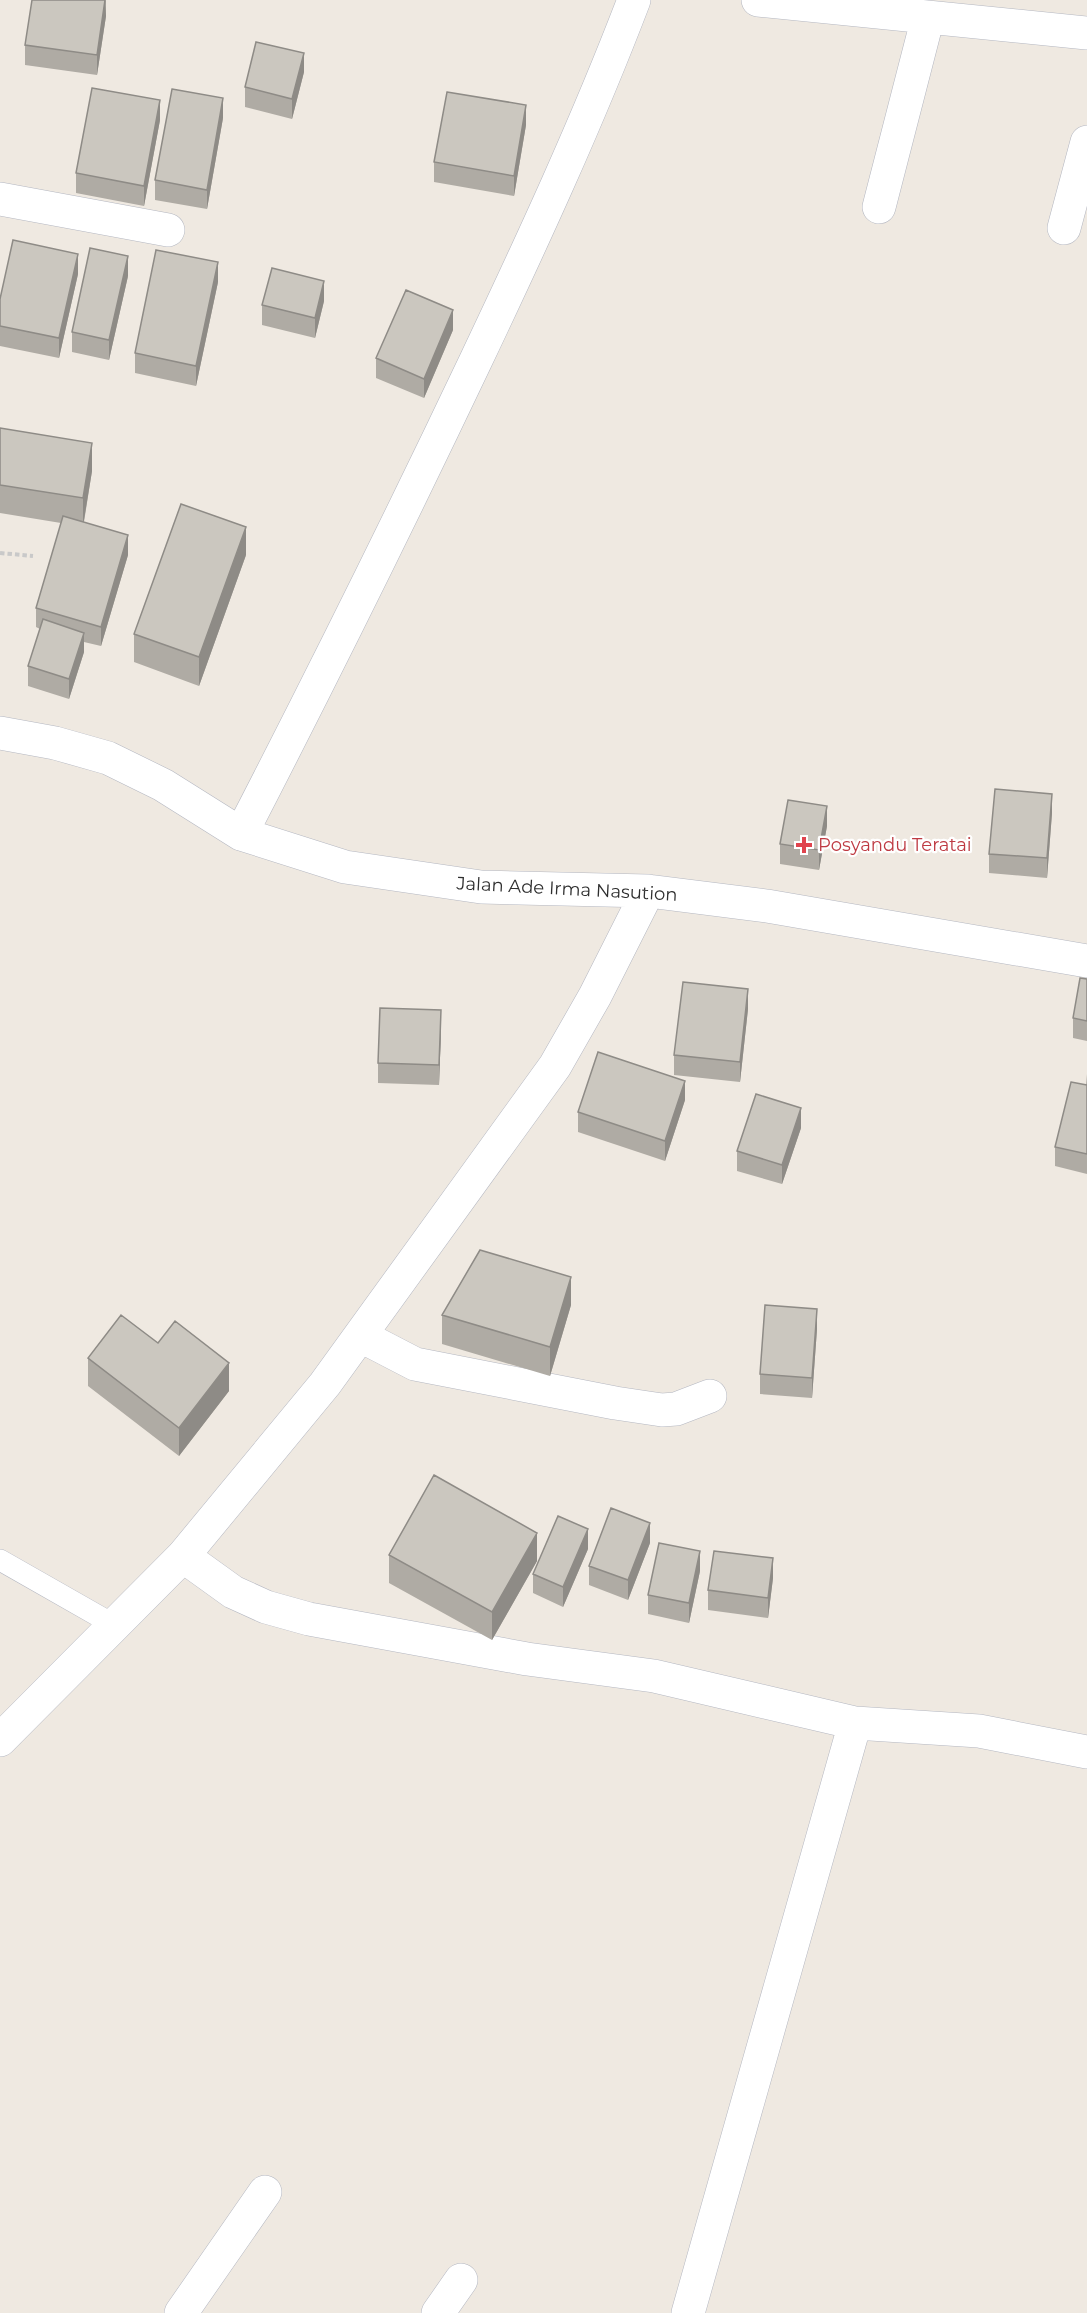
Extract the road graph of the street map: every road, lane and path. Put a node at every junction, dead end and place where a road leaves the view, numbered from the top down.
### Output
1 (633, 0) edge
2 (758, 0) edge
3 (927, 17) junction
4 (1087, 33) edge
5 (1087, 142) edge
6 (0, 199) edge
7 (879, 207) dead end
8 (1064, 228) dead end
9 (168, 230) dead end
10 (0, 553) edge
11 (33, 556) dead end
12 (0, 733) edge
13 (242, 834) junction
14 (648, 891) junction
15 (1087, 961) edge
16 (361, 1336) junction
17 (710, 1396) dead end
18 (183, 1556) junction
19 (0, 1560) edge
20 (116, 1626) junction
21 (855, 1723) junction
22 (0, 1740) edge
23 (1087, 1752) edge
24 (265, 2192) dead end
25 (461, 2280) dead end
26 (181, 2313) edge
27 (438, 2313) edge
28 (688, 2313) edge

1 - 13 street
2 - 3 street
3 - 4 street
3 - 7 street
5 - 8 street
6 - 9 street
10 - 11 path
12 - 13 street, Jalan Ade Irma Nasution
13 - 14 street, Jalan Ade Irma Nasution
14 - 15 street, Jalan Ade Irma Nasution
14 - 16 street
16 - 17 street
16 - 18 street
18 - 20 street
18 - 21 street
19 - 20 lane
20 - 22 street
21 - 23 street
21 - 28 street
24 - 26 street
25 - 27 street

